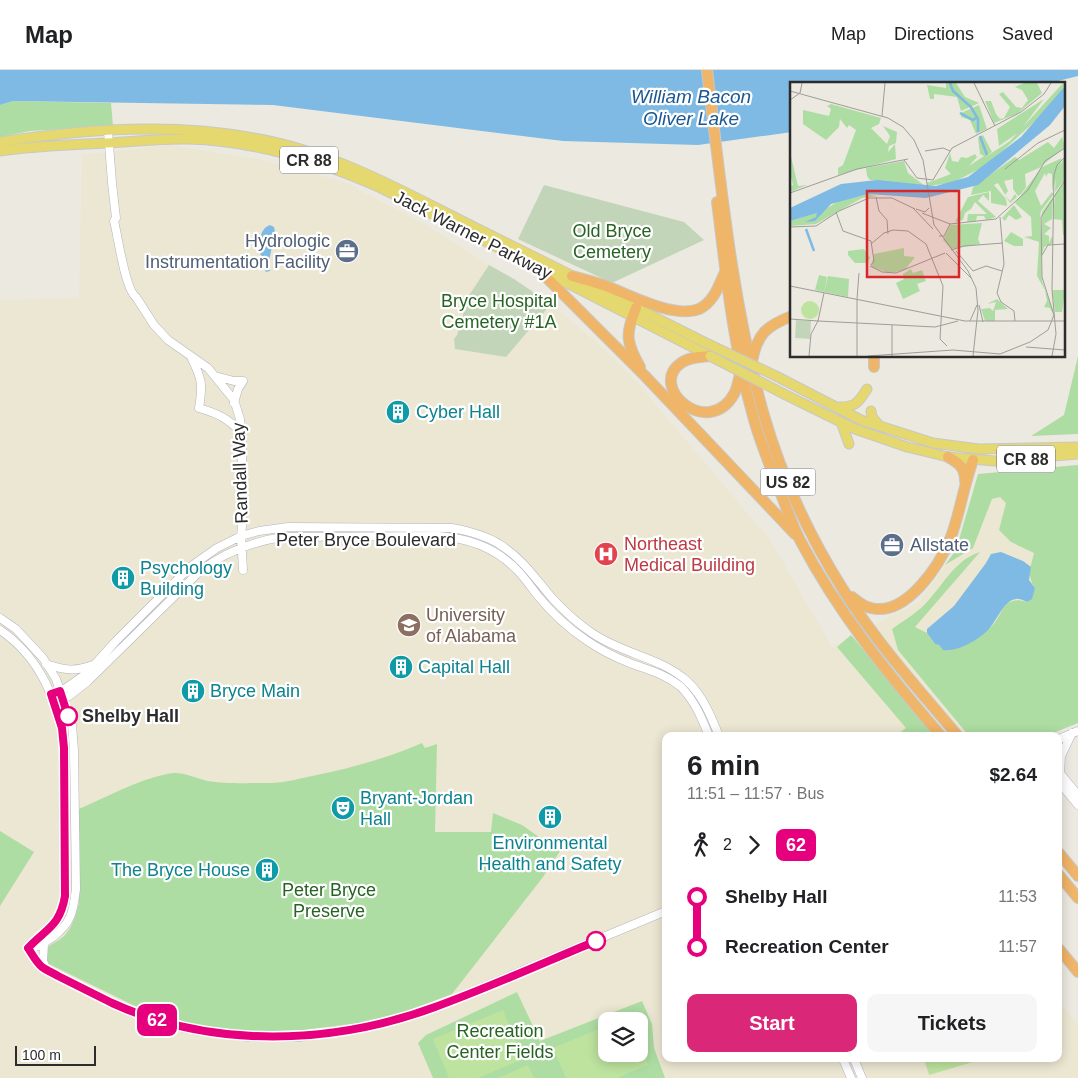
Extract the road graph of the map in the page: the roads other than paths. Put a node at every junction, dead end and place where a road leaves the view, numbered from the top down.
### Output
1 (700, 70) edge
2 (707, 70) edge
3 (108, 131) junction
4 (0, 142) edge
5 (109, 143) junction
6 (0, 151) edge
7 (721, 209) junction
8 (535, 266) junction
9 (725, 271) junction
10 (572, 276) junction
11 (634, 312) junction
12 (790, 317) edge
13 (190, 355) junction
14 (710, 356) junction
15 (746, 365) junction
16 (215, 376) junction
17 (645, 376) junction
18 (867, 389) dead end
19 (234, 403) junction
20 (835, 407) junction
21 (871, 411) dead end
22 (861, 420) junction
23 (841, 422) junction
24 (882, 427) junction
25 (855, 429) junction
26 (242, 433) junction
27 (849, 444) dead end
28 (1078, 446) edge
29 (979, 448) junction
30 (1078, 454) edge
31 (948, 457) junction
32 (974, 460) junction
33 (965, 483) junction
34 (241, 536) junction
35 (799, 538) junction
36 (242, 547) junction
37 (243, 570) dead end
38 (845, 592) junction
39 (0, 618) edge
40 (0, 630) edge
41 (46, 664) junction
42 (95, 664) junction
43 (60, 691) junction
44 (53, 698) junction
45 (63, 699) junction
46 (707, 732) edge
47 (717, 732) edge
48 (938, 732) edge
49 (954, 732) edge
50 (1075, 732) edge
51 (1062, 738) edge
52 (1062, 754) edge
53 (1062, 776) edge
54 (1062, 786) edge
55 (1078, 795) edge
56 (1078, 805) edge
57 (1062, 857) edge
58 (1078, 876) edge
59 (1062, 879) edge
60 (1078, 898) edge
61 (662, 913) edge
62 (44, 944) junction
63 (28, 948) junction
64 (1062, 953) edge
65 (1062, 960) edge
66 (47, 970) junction
67 (1078, 972) edge
68 (1078, 979) edge
69 (844, 1062) edge
70 (855, 1062) edge
71 (851, 1078) edge
72 (862, 1078) edge

1 - 7 highway, US 82
2 - 7 highway, US 82
3 - 4 main road, Jack Warner Parkway
3 - 5 street, Randall Way
3 - 10 main road, Jack Warner Parkway
5 - 6 main road, Jack Warner Parkway / CR 88
5 - 8 main road, Jack Warner Parkway / CR 88
5 - 13 street, Randall Way
7 - 9 highway, US 82
7 - 15 highway, US 82
8 - 11 main road, Jack Warner Parkway / CR 88
8 - 17 highway
9 - 10 highway
9 - 15 highway, US 82
10 - 11 main road, Jack Warner Parkway
11 - 14 main road, Jack Warner Parkway / CR 88
11 - 17 highway
11 - 20 main road, Jack Warner Parkway / CR 88, bridge
12 - 15 highway
13 - 16 street, Randall Way
13 - 26 street
14 - 15 highway
14 - 23 main road, Jack Warner Parkway / CR 88, bridge
15 - 35 highway, US 82
15 - 38 highway, US 82
16 - 19 street, Randall Way
16 - 19 street
17 - 35 highway
18 - 20 main road
19 - 26 street, Randall Way
20 - 22 main road, CR 88
21 - 24 main road
22 - 24 main road, CR 88
22 - 25 main road
23 - 25 main road, Jack Warner Parkway / CR 88
23 - 27 main road
24 - 29 main road, CR 88
25 - 31 main road, Jack Warner Parkway / CR 88
26 - 34 street, Randall Way
28 - 29 main road, CR 88
29 - 32 main road
30 - 32 main road, CR 88
31 - 32 main road, Jack Warner Parkway / CR 88
31 - 33 highway
32 - 33 highway
33 - 38 highway
34 - 36 street, Randall Way
34 - 42 street, Peter Bryce Boulevard
34 - 47 street, Peter Bryce Boulevard
35 - 48 highway, US 82
36 - 37 street, Randall Way
36 - 45 street, Peter Bryce Boulevard
36 - 46 street, Peter Bryce Boulevard
38 - 49 highway, US 82
39 - 41 street
40 - 44 street
41 - 42 street
41 - 43 street
42 - 43 street, Peter Bryce Boulevard
43 - 44 street, Peter Bryce Boulevard
43 - 45 street
44 - 45 street, Peter Bryce Boulevard
44 - 63 street
45 - 62 street
50 - 51 street
50 - 52 street
53 - 55 street
54 - 56 street
57 - 58 highway
59 - 60 highway
61 - 66 street
62 - 63 street
62 - 66 street
63 - 66 street
64 - 67 highway
65 - 68 highway
69 - 71 street
70 - 72 street

